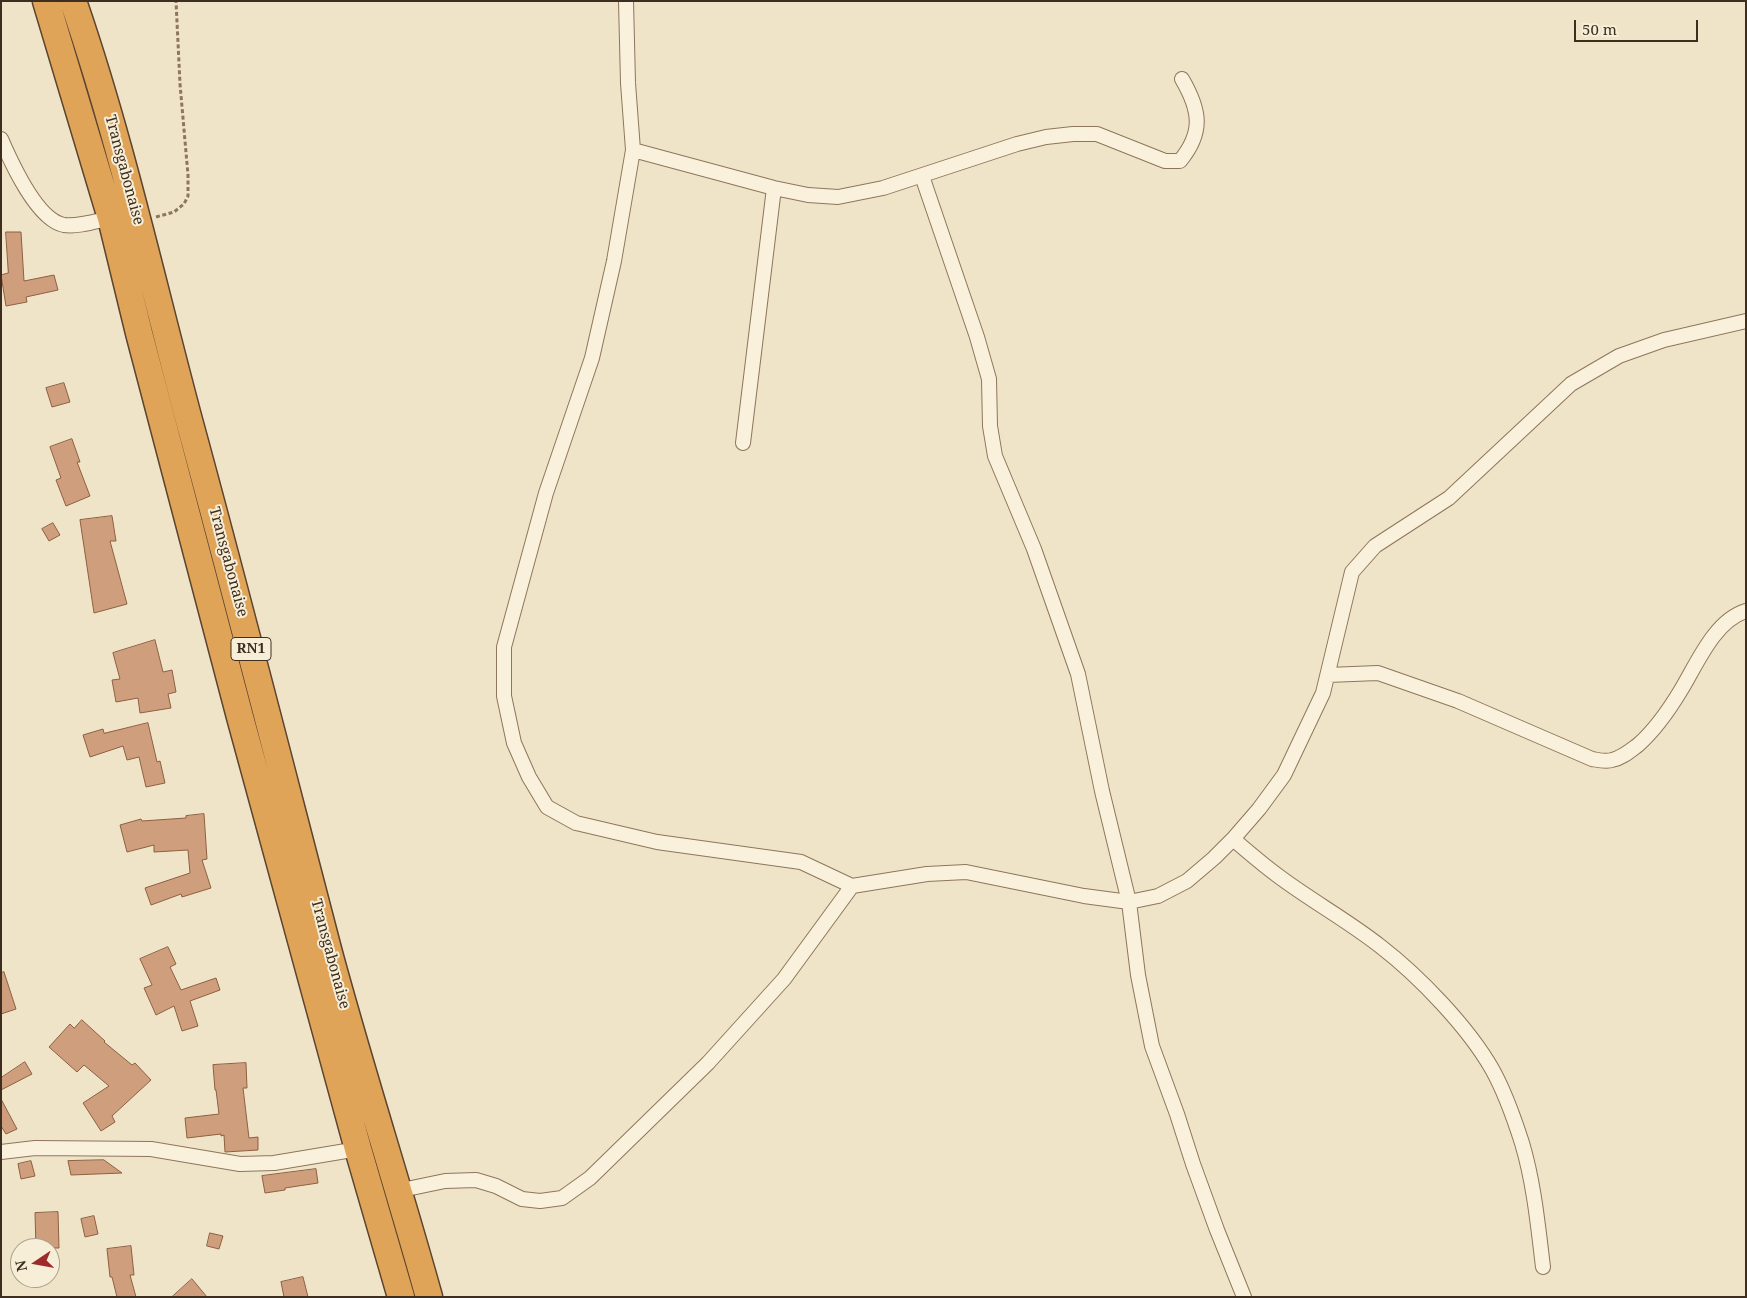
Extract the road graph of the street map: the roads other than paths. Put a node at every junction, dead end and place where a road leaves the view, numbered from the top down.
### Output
1 (46, 1) edge
2 (73, 1) edge
3 (626, 1) edge
4 (1182, 79) dead end
5 (1, 139) edge
6 (633, 150) junction
7 (922, 176) junction
8 (774, 188) junction
9 (111, 218) junction
10 (1746, 321) edge
11 (743, 443) dead end
12 (1746, 611) edge
13 (1328, 675) junction
14 (1233, 839) junction
15 (852, 886) junction
16 (1129, 902) junction
17 (358, 1148) junction
18 (1, 1152) edge
19 (397, 1191) junction
20 (1543, 1267) dead end
21 (401, 1297) edge
22 (429, 1297) edge
23 (1244, 1297) edge

1 - 9 highway, Transgabonaise / RN1
2 - 19 highway, Transgabonaise / RN1
3 - 6 street
4 - 7 street
5 - 9 street
6 - 8 street
6 - 15 street
7 - 8 street
7 - 16 street
8 - 11 street
9 - 17 highway, Transgabonaise / RN1
10 - 13 street
12 - 13 street
13 - 14 street
14 - 16 street
14 - 20 street
15 - 16 street
15 - 19 street
16 - 23 street
17 - 18 street
17 - 21 highway, Transgabonaise / RN1
19 - 22 highway, Transgabonaise / RN1

